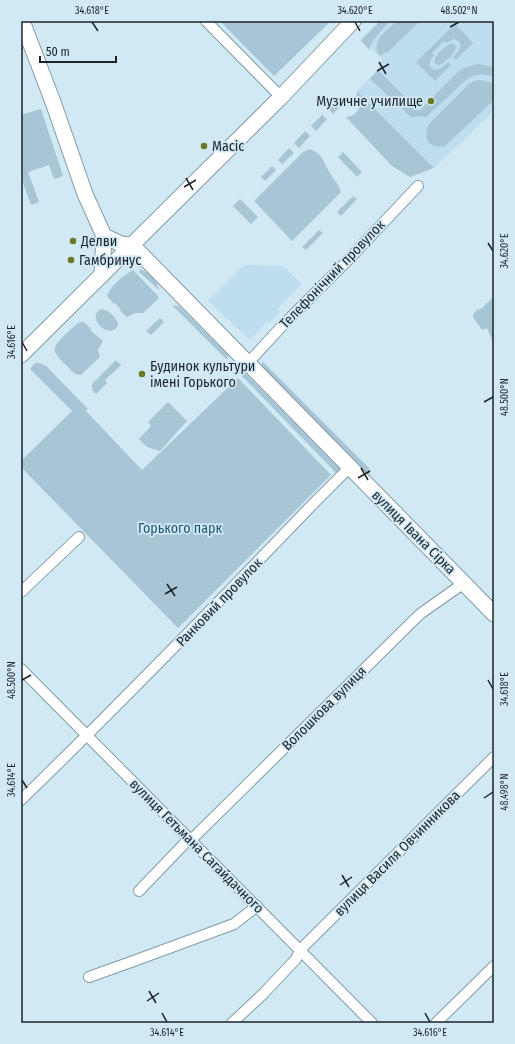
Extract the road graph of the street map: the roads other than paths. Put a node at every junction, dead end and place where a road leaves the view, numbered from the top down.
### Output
1 (22, 21) edge
2 (206, 21) edge
3 (353, 21) edge
4 (25, 39) edge
5 (281, 97) junction
6 (418, 186) dead end
7 (104, 236) junction
8 (132, 245) junction
9 (102, 275) junction
10 (21, 354) edge
11 (248, 363) junction
12 (350, 467) junction
13 (79, 537) dead end
14 (464, 583) junction
15 (21, 592) edge
16 (494, 614) edge
17 (21, 669) edge
18 (87, 736) junction
19 (494, 757) edge
20 (21, 800) edge
21 (191, 840) junction
22 (139, 891) dead end
23 (257, 906) junction
24 (300, 950) junction
25 (494, 966) edge
26 (89, 976) dead end
27 (232, 1023) edge
28 (372, 1023) edge
29 (436, 1023) edge

1 - 4 street
2 - 5 street
3 - 5 street
4 - 7 street
5 - 8 street
6 - 11 street, Телефонічний провулок
7 - 8 street
7 - 9 street
8 - 9 street
8 - 11 street, вулиця Івана Сірка
9 - 10 street
11 - 12 street, вулиця Івана Сірка
12 - 14 street, вулиця Івана Сірка
12 - 18 street, Ранковий провулок
13 - 15 street
14 - 16 street, вулиця Івана Сірка
14 - 21 street, Волошкова вулиця
17 - 18 street, вулиця Гетьмана Сагайдачного
18 - 20 street, Ранковий провулок
18 - 21 street, вулиця Гетьмана Сагайдачного
19 - 24 street, вулиця Василя Овчинникова
21 - 22 street, Волошкова вулиця
21 - 23 street, вулиця Гетьмана Сагайдачного
23 - 24 street, вулиця Гетьмана Сагайдачного
23 - 26 street
24 - 27 street, вулиця Василя Овчинникова
24 - 28 street, вулиця Гетьмана Сагайдачного
25 - 29 street

